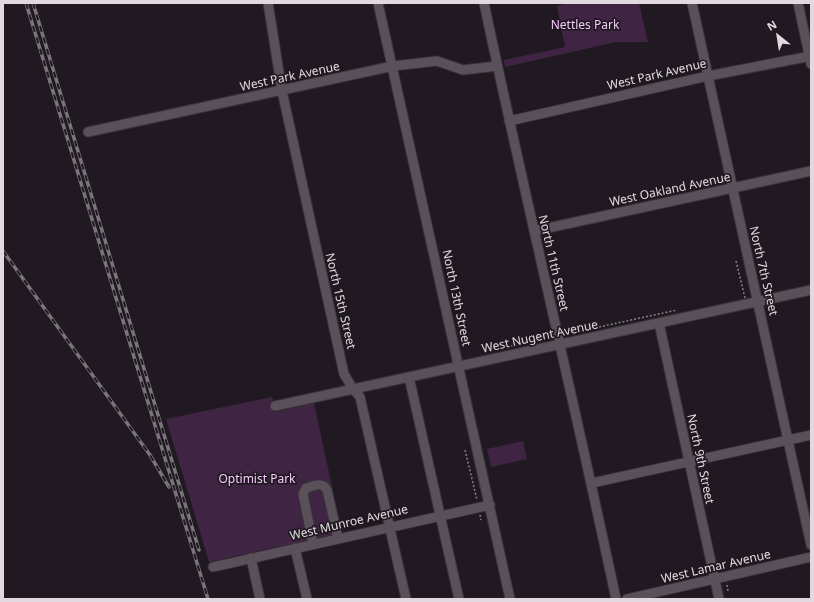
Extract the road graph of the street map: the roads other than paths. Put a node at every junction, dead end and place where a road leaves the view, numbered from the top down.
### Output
1 (268, 3) edge
2 (378, 3) edge
3 (484, 3) edge
4 (692, 3) edge
5 (798, 3) edge
6 (810, 58) edge
7 (393, 66) junction
8 (498, 66) junction
9 (708, 76) junction
10 (282, 92) junction
11 (509, 121) junction
12 (88, 132) dead end
13 (811, 172) edge
14 (732, 188) junction
15 (534, 231) junction
16 (811, 290) edge
17 (758, 302) junction
18 (659, 323) junction
19 (559, 345) junction
20 (459, 366) junction
21 (409, 377) junction
22 (353, 389) junction
23 (275, 406) dead end
24 (811, 435) edge
25 (789, 440) junction
26 (689, 462) junction
27 (592, 483) junction
28 (490, 505) junction
29 (439, 515) junction
30 (390, 526) junction
31 (338, 538) junction
32 (313, 544) junction
33 (811, 545) edge
34 (295, 548) junction
35 (811, 557) edge
36 (252, 558) junction
37 (213, 567) dead end
38 (715, 580) junction
39 (260, 599) edge
40 (307, 599) edge
41 (406, 599) edge
42 (459, 599) edge
43 (510, 599) edge
44 (616, 599) edge
45 (627, 599) edge
46 (719, 599) edge

1 - 10 street, North 15th Street
2 - 7 street, North 13th Street
3 - 8 street, North 11th Street
4 - 9 street, North 7th Street
5 - 6 street
6 - 9 street, West Park Avenue
7 - 8 street, West Park Avenue
7 - 10 street, West Park Avenue
7 - 20 street, North 13th Street
8 - 11 street, North 11th Street
9 - 11 street, West Park Avenue
9 - 14 street, North 7th Street
10 - 12 street, West Park Avenue
10 - 22 street, North 15th Street
11 - 15 street, North 11th Street
13 - 14 street, West Oakland Avenue
14 - 15 street, West Oakland Avenue
14 - 17 street, North 7th Street
15 - 19 street, North 11th Street
16 - 17 street, West Nugent Avenue
17 - 18 street, West Nugent Avenue
17 - 25 street, North 7th Street
18 - 19 street, West Nugent Avenue
18 - 26 street, North 9th Street
19 - 20 street, West Nugent Avenue
19 - 27 street, North 11th Street
20 - 21 street, West Nugent Avenue
20 - 28 street, North 13th Street
21 - 22 street, West Nugent Avenue
21 - 29 street
22 - 23 street, West Nugent Avenue
22 - 30 street, North 15th Street
24 - 25 street
25 - 26 street
25 - 33 street, North 7th Street
26 - 27 street
26 - 38 street, North 9th Street
27 - 44 street, North 11th Street
28 - 29 street, West Munroe Avenue
28 - 43 street, North 13th Street
29 - 30 street, West Munroe Avenue
29 - 42 street
30 - 31 street, West Munroe Avenue
30 - 41 street, North 15th Street
31 - 32 street, West Munroe Avenue
31 - 32 street
32 - 34 street, West Munroe Avenue
34 - 36 street, West Munroe Avenue
34 - 40 street
35 - 38 street, West Lamar Avenue
36 - 37 street, West Munroe Avenue
36 - 39 street
38 - 45 street, West Lamar Avenue
38 - 46 street, North 9th Street

